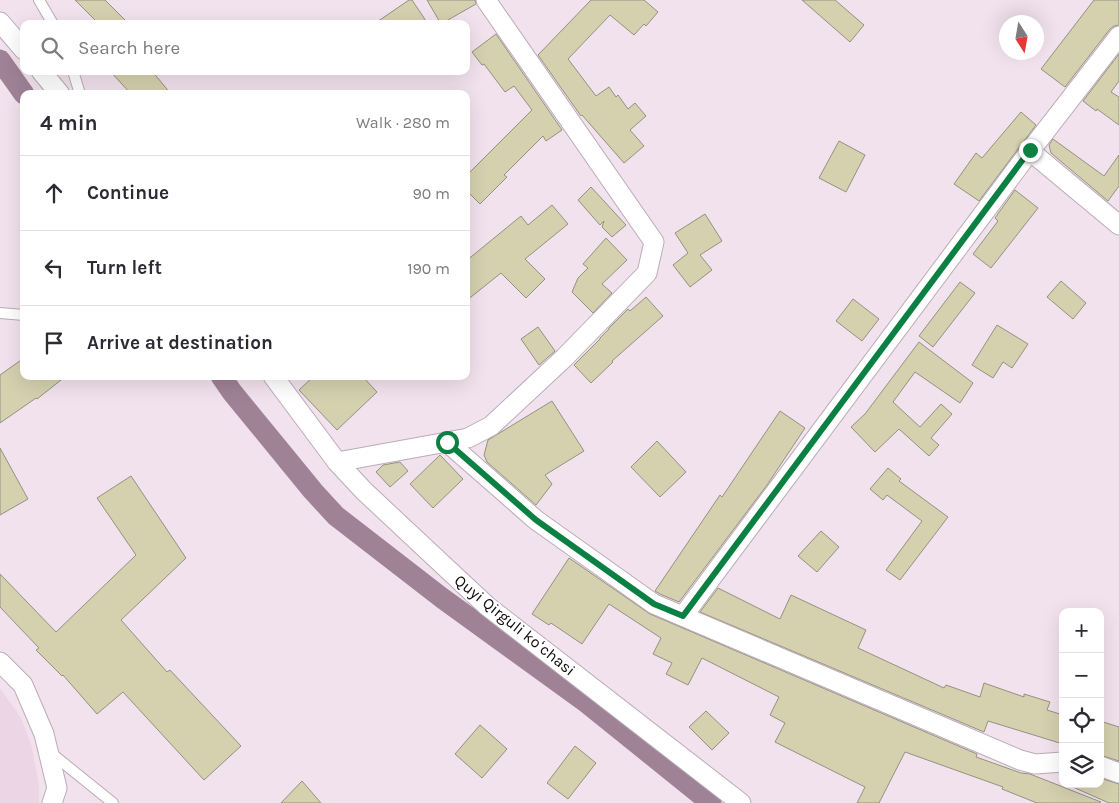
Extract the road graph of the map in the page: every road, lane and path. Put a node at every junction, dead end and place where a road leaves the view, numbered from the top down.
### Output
1 (40, 0) edge
2 (486, 0) edge
3 (51, 20) edge
4 (0, 22) edge
5 (1119, 36) edge
6 (20, 45) edge
7 (44, 75) edge
8 (74, 75) edge
9 (57, 90) edge
10 (79, 90) edge
11 (1030, 150) junction
12 (1119, 225) edge
13 (0, 313) edge
14 (20, 315) edge
15 (276, 380) edge
16 (447, 442) junction
17 (337, 462) junction
18 (683, 616) junction
19 (0, 662) edge
20 (48, 751) junction
21 (1059, 762) edge
22 (1104, 767) edge
23 (1119, 772) edge
24 (52, 803) edge
25 (114, 803) edge
26 (741, 803) edge

1 - 3 lane
2 - 16 street
4 - 6 street
5 - 11 street
7 - 9 street
8 - 10 lane
11 - 12 street
11 - 18 street
13 - 14 lane
15 - 17 street, Quyi Qirguli koʻchasi
16 - 17 street
16 - 18 street
17 - 26 street, Quyi Qirguli koʻchasi
18 - 21 street
19 - 20 street
20 - 24 street
20 - 25 lane
22 - 23 street

